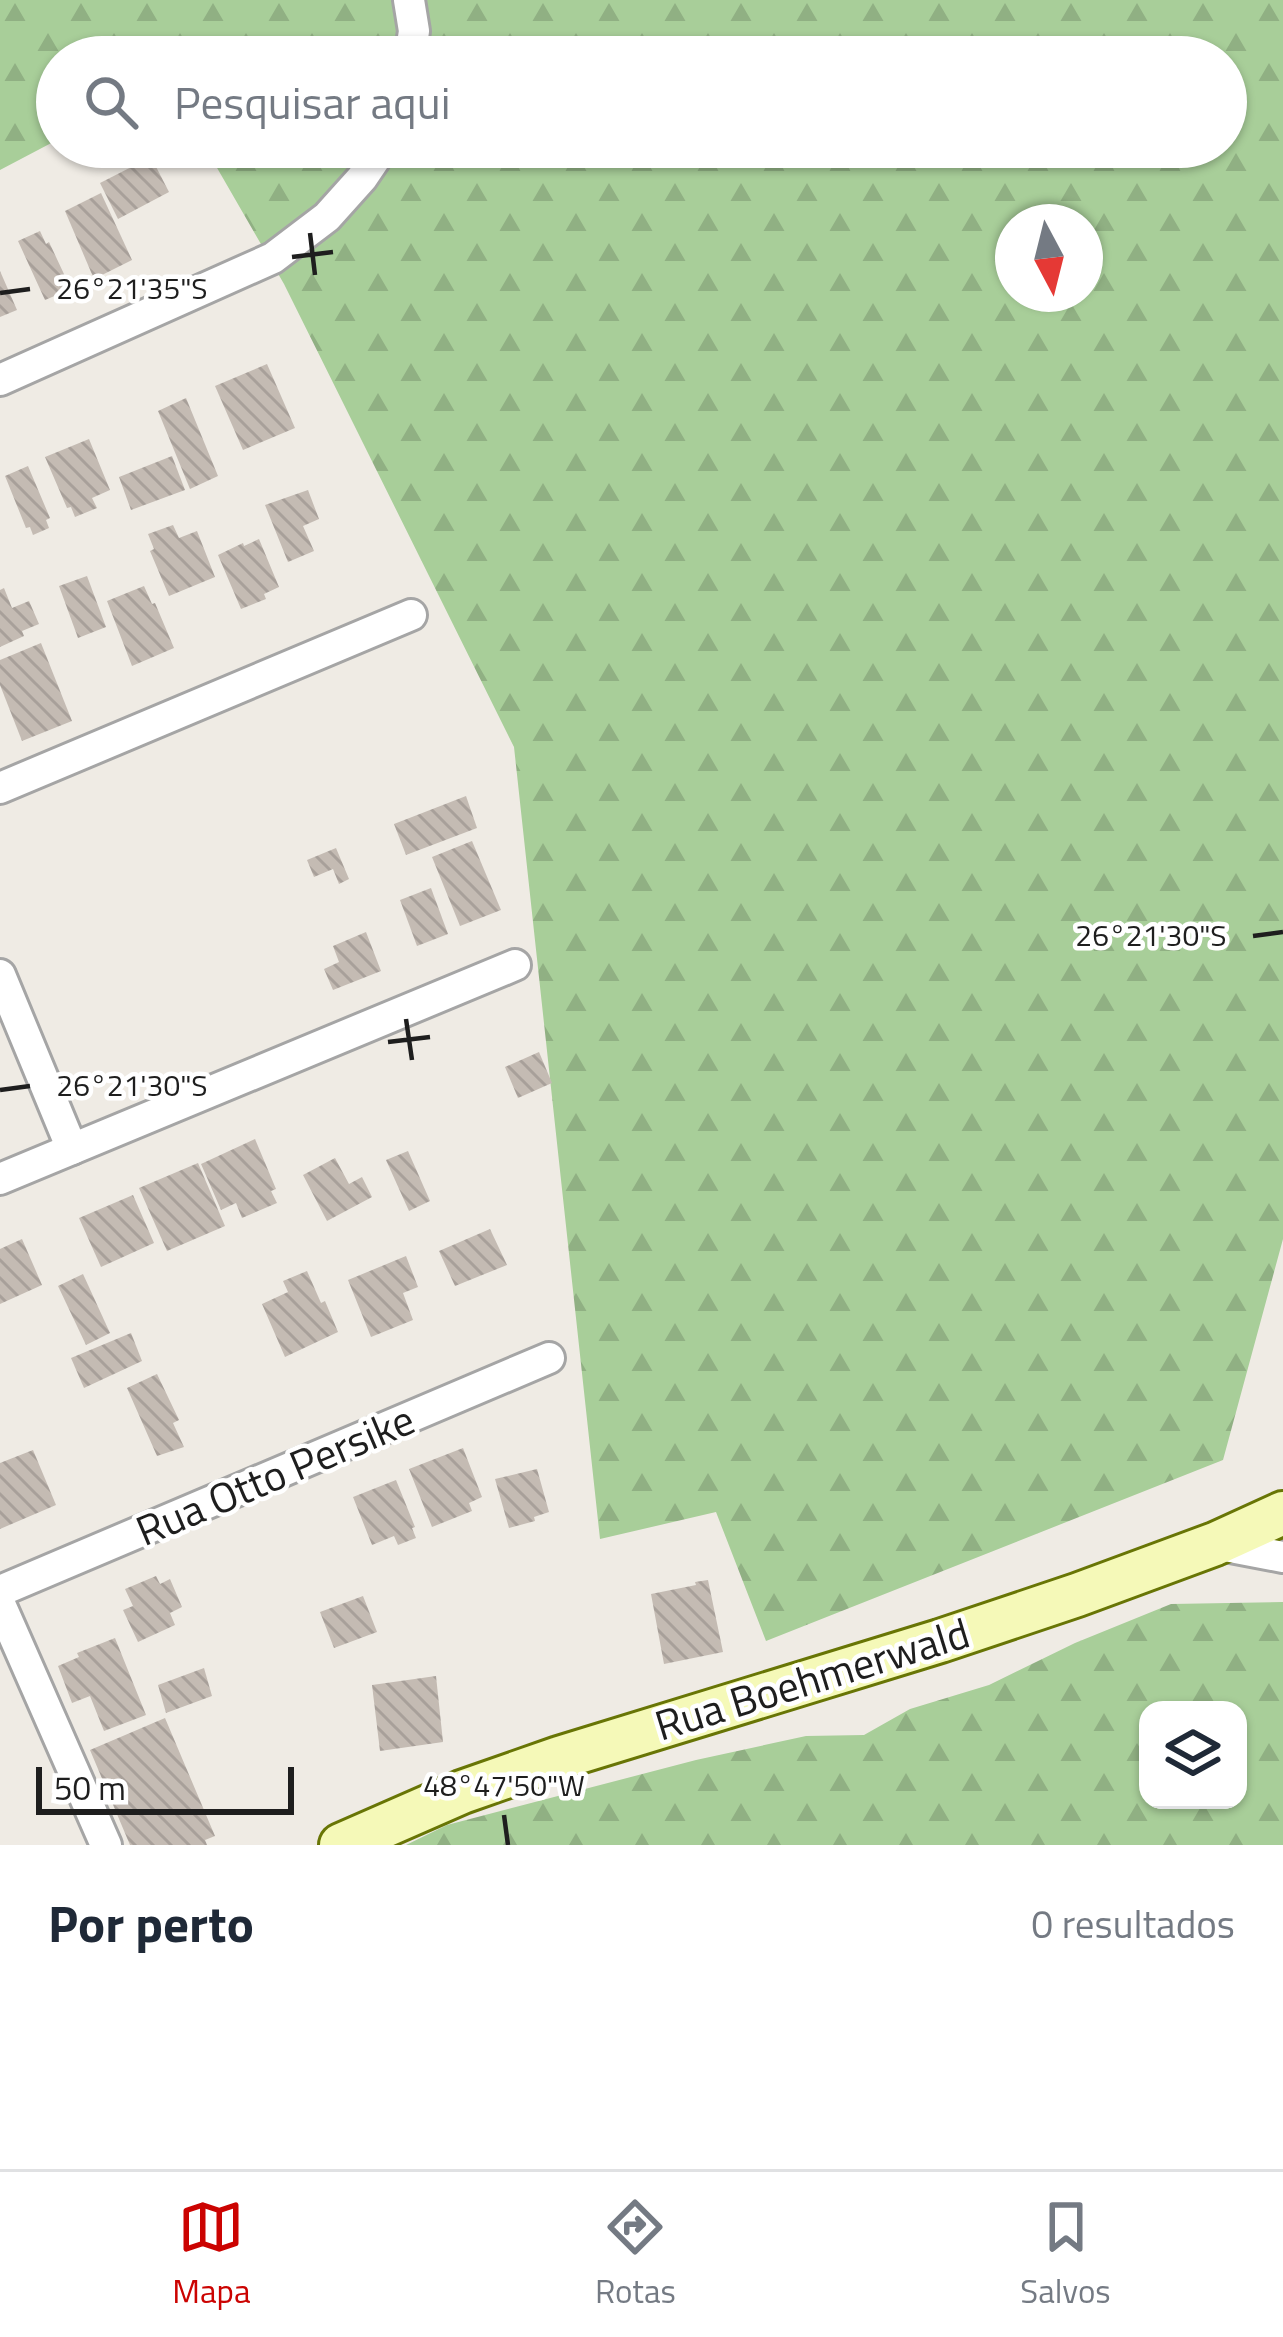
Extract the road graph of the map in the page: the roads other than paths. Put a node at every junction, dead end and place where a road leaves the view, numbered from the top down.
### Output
1 (409, 0) edge
2 (413, 36) edge
3 (369, 168) edge
4 (0, 380) edge
5 (411, 615) dead end
6 (0, 788) edge
7 (514, 965) dead end
8 (0, 975) edge
9 (72, 1149) junction
10 (0, 1179) edge
11 (549, 1358) dead end
12 (1283, 1513) edge
13 (1215, 1544) junction
14 (1283, 1557) edge
15 (0, 1591) edge
16 (0, 1604) edge
17 (106, 1845) edge
18 (341, 1845) edge

1 - 2 street
3 - 4 street
5 - 6 street
7 - 9 street
8 - 9 street
9 - 10 street
11 - 15 street, Rua Otto Persike
12 - 13 main road, Rua Boehmerwald
13 - 14 street
13 - 18 main road, Rua Boehmerwald
16 - 17 street

